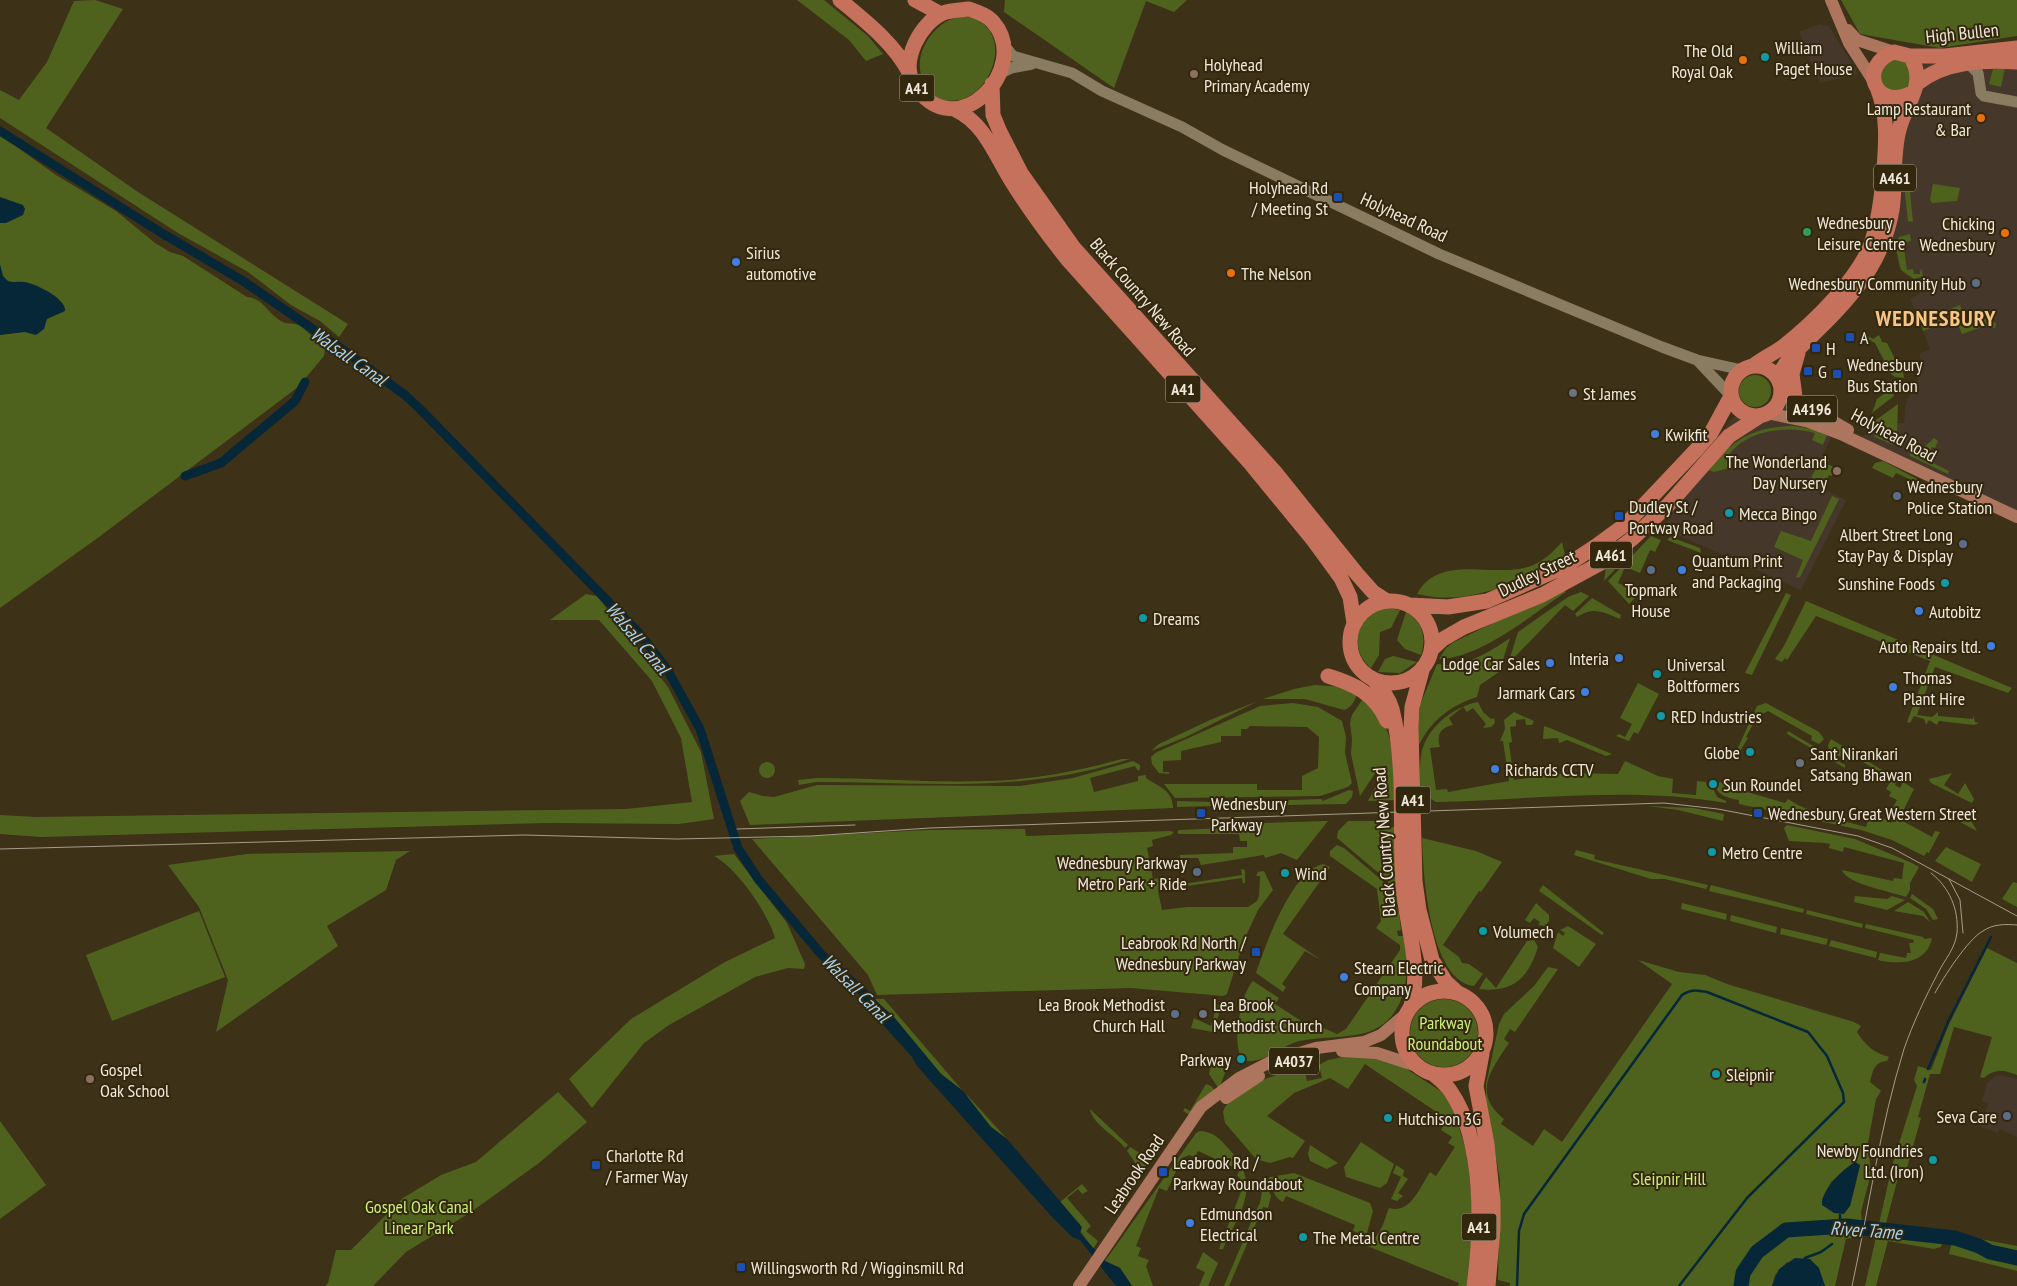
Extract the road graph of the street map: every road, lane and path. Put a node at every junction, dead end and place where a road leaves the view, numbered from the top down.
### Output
1 (840, 0) edge
2 (915, 0) edge
3 (1831, 0) edge
4 (941, 14) junction
5 (1841, 23) junction
6 (1003, 44) junction
7 (2017, 48) edge
8 (1894, 52) junction
9 (1910, 56) junction
10 (2017, 62) edge
11 (1969, 64) junction
12 (1046, 65) junction
13 (909, 73) junction
14 (996, 79) junction
15 (1876, 86) junction
16 (1915, 88) junction
17 (2017, 102) edge
18 (956, 110) junction
19 (1870, 260) junction
20 (1800, 347) junction
21 (1697, 360) junction
22 (1748, 368) junction
23 (1780, 384) junction
24 (1731, 396) junction
25 (1795, 397) junction
26 (1763, 414) junction
27 (1942, 481) junction
28 (2015, 515) edge
29 (1387, 601) junction
30 (1407, 604) junction
31 (1354, 623) junction
32 (1427, 659) junction
33 (1328, 676) dead end
34 (1367, 684) junction
35 (1457, 992) junction
36 (1409, 1009) junction
37 (1483, 1050) junction
38 (1426, 1070) junction
39 (1184, 1130) junction
40 (1079, 1286) edge
41 (1474, 1286) edge
42 (1488, 1286) edge

1 - 13 highway, A41
2 - 4 highway
3 - 5 main road
4 - 6 highway, A41
4 - 13 highway, A41
5 - 8 main road
5 - 15 main road
6 - 12 street, Holyhead Road
6 - 14 highway, A41
7 - 9 highway, High Bullen
8 - 9 highway
8 - 15 highway
9 - 16 highway
10 - 11 highway, High Bullen
11 - 16 highway, High Bullen
11 - 17 street
12 - 14 street
12 - 21 street, Holyhead Road
13 - 18 highway, A41
14 - 18 highway, A41
14 - 29 highway, Black Country New Road / A41
15 - 16 highway
15 - 19 highway, A461
16 - 19 highway, A461
18 - 31 highway, Black Country New Road / A41
19 - 20 highway, A461
19 - 22 highway, A461
20 - 23 highway, A461
20 - 25 highway
21 - 22 street, Holyhead Road
21 - 24 street, Holyhead Road
22 - 23 highway
22 - 24 highway
23 - 25 main road, Holyhead Road / A4196
23 - 26 highway
24 - 26 highway
24 - 30 highway, Dudley Street / A461
25 - 27 main road, Holyhead Road / A4196
26 - 27 main road, Holyhead Road / A4196
26 - 32 highway, Dudley Street / A461
27 - 28 main road, Holyhead Road / A4196
29 - 30 highway
29 - 31 highway
30 - 32 highway
31 - 34 highway
32 - 34 highway
32 - 35 highway, Black Country New Road / A41
33 - 34 highway
34 - 36 highway, Black Country New Road / A41
35 - 36 highway
35 - 37 highway, A41
36 - 38 highway, A41
36 - 39 main road, Leabrook Road / A4037
37 - 38 highway
37 - 42 highway, A41
38 - 39 main road, Leabrook Road / A4037
38 - 41 highway, A41
39 - 40 main road, Leabrook Road / A4037

